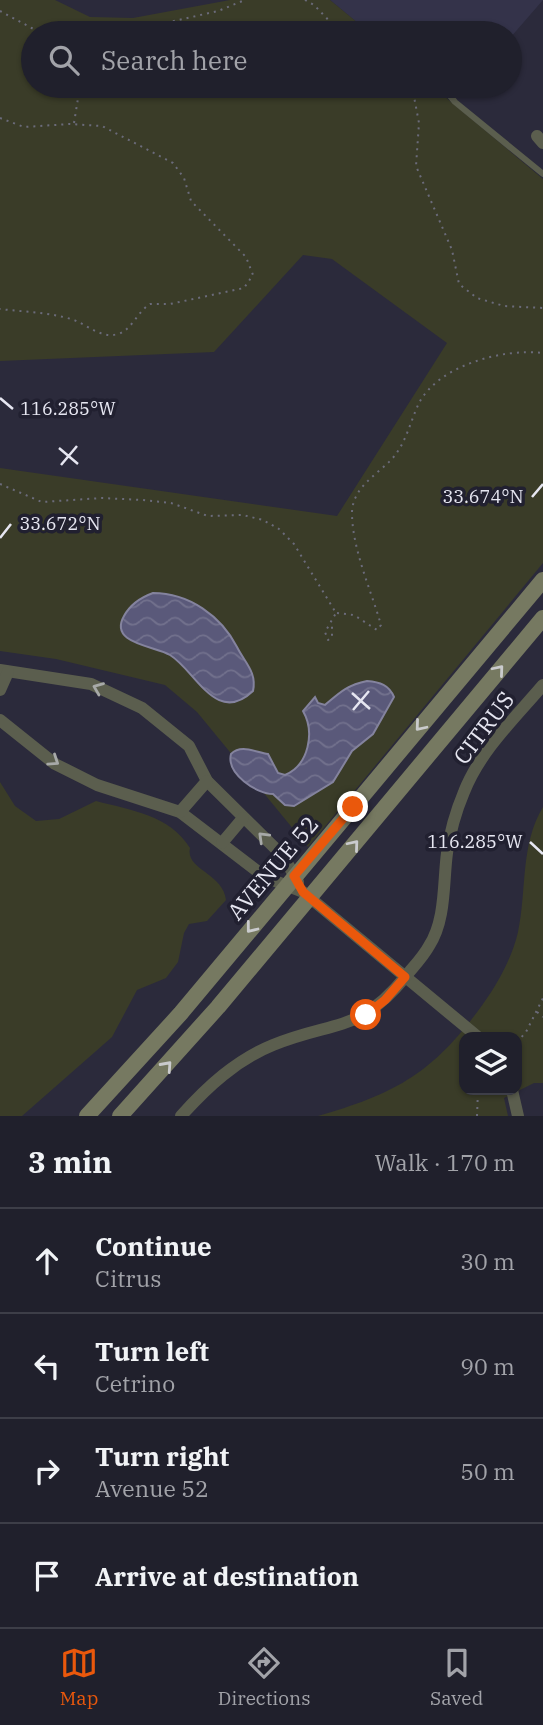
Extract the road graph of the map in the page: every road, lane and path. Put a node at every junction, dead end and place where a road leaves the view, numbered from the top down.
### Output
1 (245, 0) edge
2 (305, 0) edge
3 (0, 11) edge
4 (174, 21) edge
5 (329, 21) edge
6 (21, 22) edge
7 (78, 98) edge
8 (414, 98) edge
9 (452, 98) edge
10 (0, 118) edge
11 (74, 124) junction
12 (543, 174) edge
13 (543, 308) edge
14 (0, 309) edge
15 (543, 353) edge
16 (0, 484) edge
17 (543, 580) edge
18 (336, 613) junction
19 (543, 618) edge
20 (332, 625) dead end
21 (4, 671) edge
22 (543, 685) edge
23 (0, 690) edge
24 (0, 720) edge
25 (207, 781) junction
26 (180, 812) junction
27 (243, 818) junction
28 (222, 844) junction
29 (290, 880) junction
30 (307, 894) junction
31 (405, 977) junction
32 (543, 998) edge
33 (536, 1012) junction
34 (543, 1017) edge
35 (472, 1032) edge
36 (522, 1036) edge
37 (478, 1095) edge
38 (513, 1095) edge
39 (87, 1116) edge
40 (120, 1116) edge
41 (181, 1116) edge
42 (477, 1116) edge
43 (518, 1116) edge

1 - 4 path
2 - 5 path
3 - 6 path
7 - 11 path
8 - 13 path
9 - 12 lane
10 - 11 path
11 - 14 path
15 - 18 path
16 - 18 path
17 -> 29 main road, AVENUE 52
18 - 20 path
30 -> 19 main road, AVENUE 52
21 - 23 street
25 -> 21 street
22 - 31 street, CITRUS
24 -> 26 street
25 - 26 street
25 - 27 street
26 - 28 street
27 - 28 street
29 -> 27 street
28 - 29 street
29 - 30 street
29 -> 39 main road, AVENUE 52
30 - 31 street
40 -> 30 main road, AVENUE 52
31 - 35 street
31 - 41 street, CITRUS
32 - 33 path
33 - 34 path
33 - 36 path
37 - 42 path
38 - 43 street

